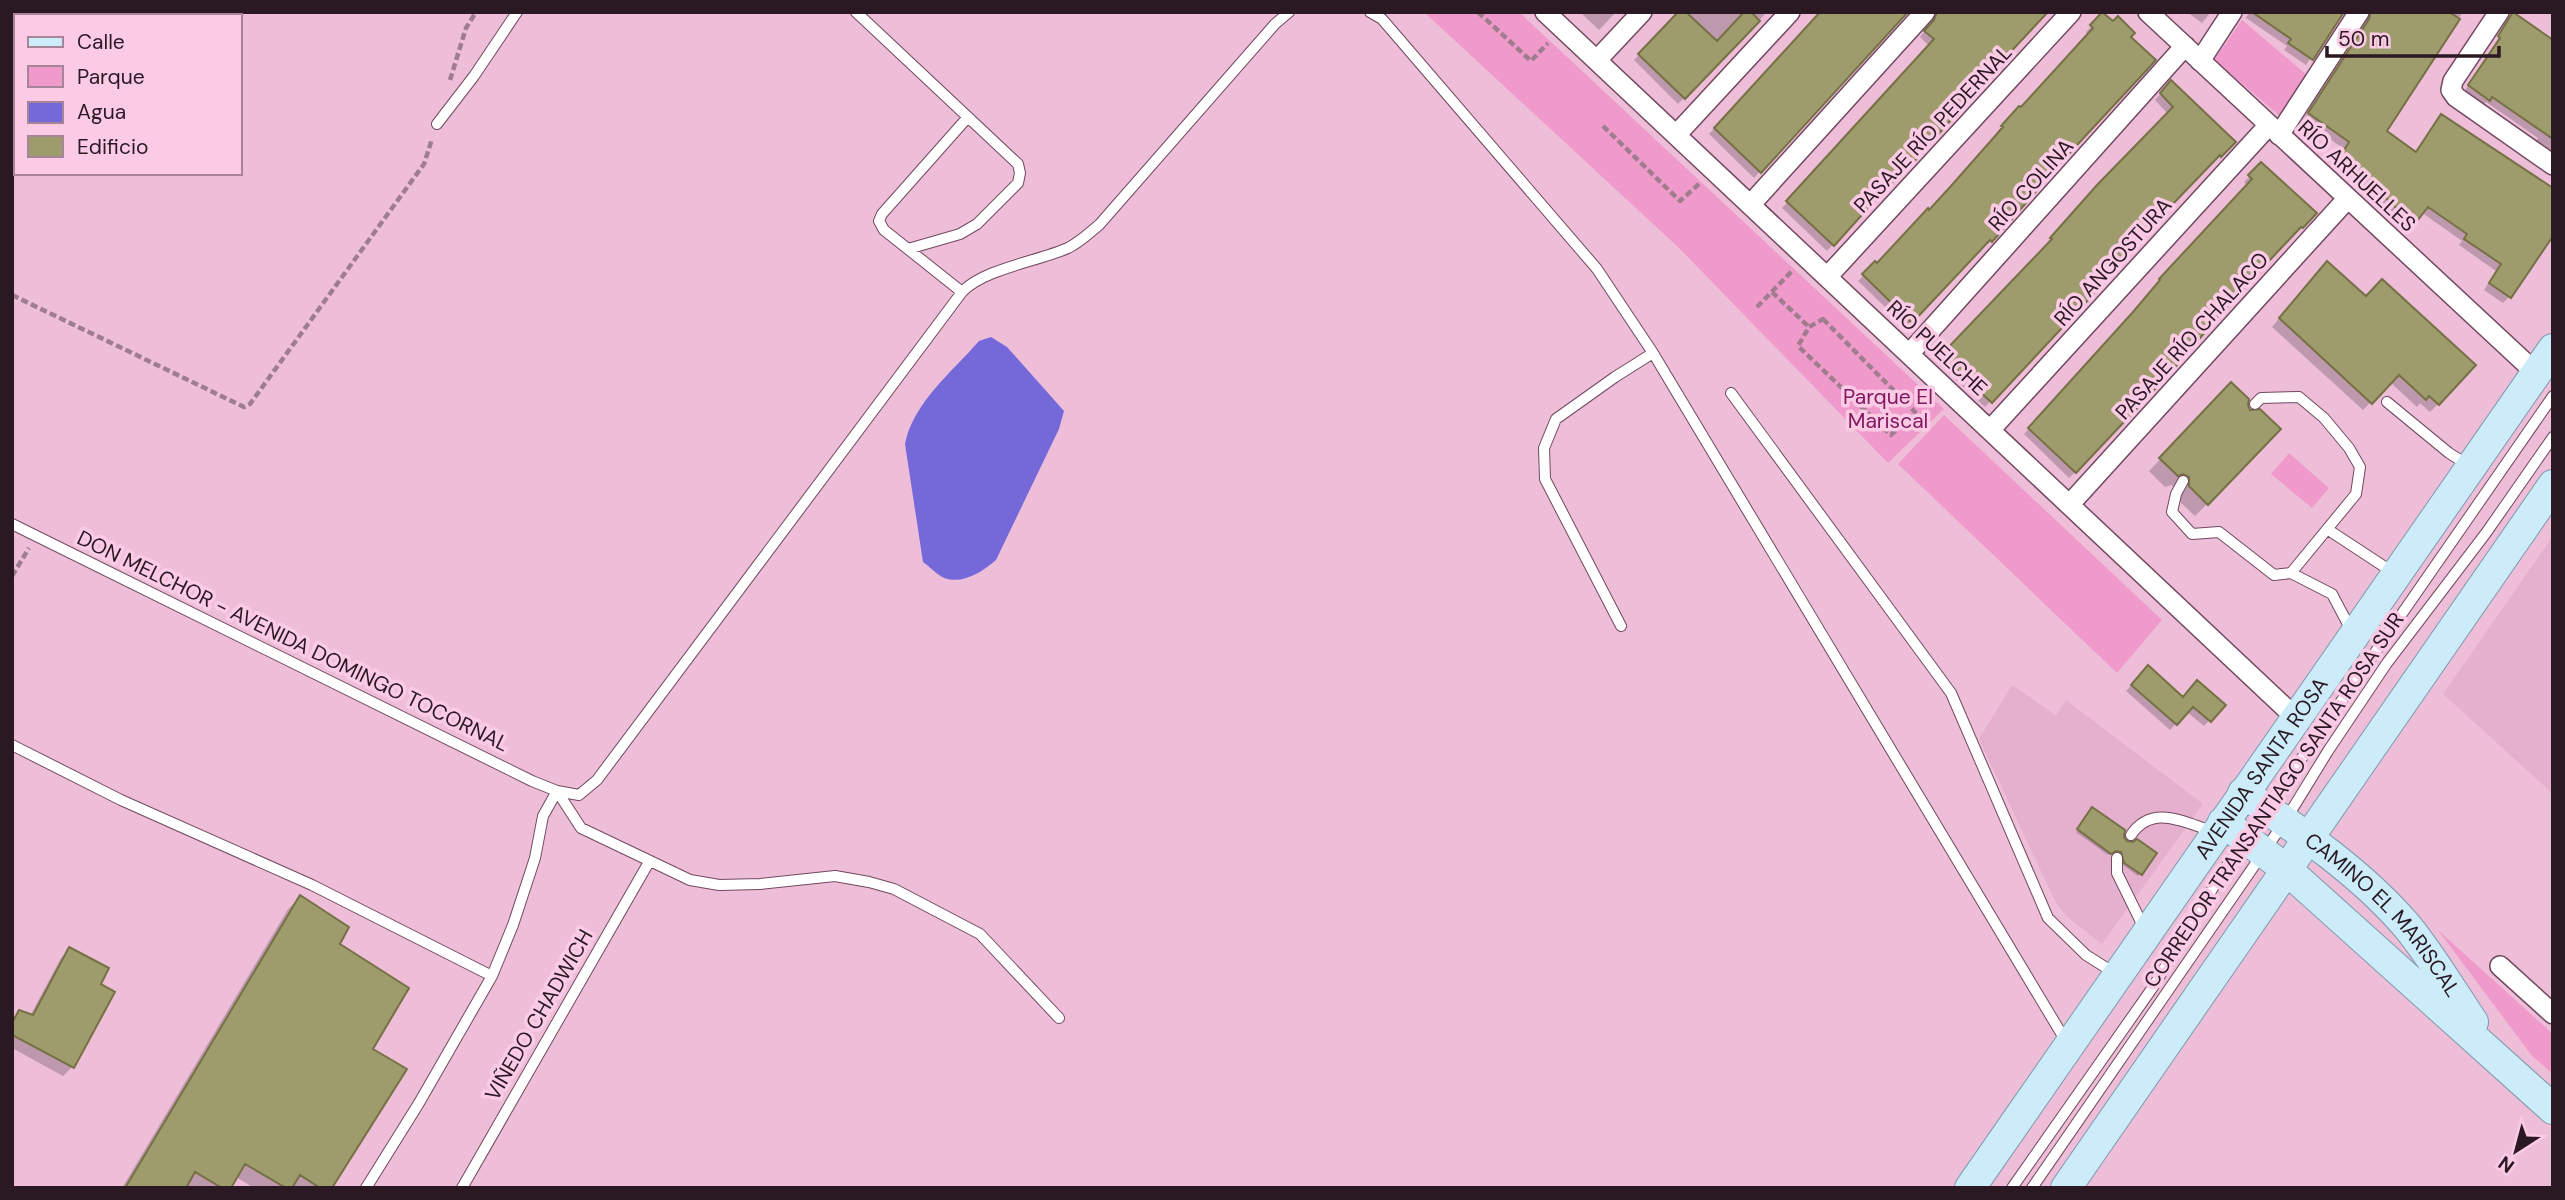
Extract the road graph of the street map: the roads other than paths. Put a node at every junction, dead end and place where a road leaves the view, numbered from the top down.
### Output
1 (517, 12) edge
2 (856, 12) edge
3 (1289, 12) edge
4 (1370, 12) edge
5 (1545, 12) edge
6 (1642, 12) edge
7 (1790, 12) edge
8 (1925, 12) edge
9 (2071, 12) edge
10 (2148, 12) edge
11 (2232, 12) edge
12 (2360, 12) edge
13 (2499, 12) edge
14 (2185, 46) junction
15 (1597, 60) junction
16 (2200, 61) junction
17 (968, 117) junction
18 (436, 124) road end
19 (2274, 130) junction
20 (1677, 134) junction
21 (2553, 165) edge
22 (2348, 198) junction
23 (1751, 204) junction
24 (908, 249) junction
25 (1828, 276) junction
26 (962, 292) junction
27 (1653, 353) junction
28 (1910, 353) junction
29 (2547, 373) edge
30 (1731, 393) dead end
31 (2387, 402) dead end
32 (2255, 404) dead end
33 (1991, 429) junction
34 (2553, 437) edge
35 (2472, 467) junction
36 (2183, 481) dead end
37 (2553, 485) edge
38 (2070, 503) junction
39 (12, 524) edge
40 (2328, 530) junction
41 (2291, 573) junction
42 (2397, 575) junction
43 (1620, 626) dead end
44 (2354, 636) junction
45 (2297, 718) junction
46 (12, 745) edge
47 (557, 791) junction
48 (2276, 815) junction
49 (2219, 827) junction
50 (2131, 835) dead end
51 (2265, 854) junction
52 (2117, 858) dead end
53 (649, 862) junction
54 (2146, 932) junction
55 (2500, 966) dead end
56 (2116, 975) junction
57 (492, 976) junction
58 (2553, 1014) edge
59 (1059, 1018) dead end
60 (2068, 1044) junction
61 (2499, 1060) junction
62 (2553, 1109) edge
63 (366, 1188) edge
64 (461, 1188) edge
65 (1969, 1188) edge
66 (2011, 1188) edge
67 (2032, 1188) edge
68 (2066, 1188) edge

1 - 18 lane
2 - 17 lane
3 - 26 lane
4 - 27 lane
5 - 15 street, RÍO PUELCHE
6 - 15 street
7 - 20 street
8 - 23 street
9 - 25 street, PASAJE RÍO PEDERNAL
10 - 14 street, RÍO ARHUELLES
11 - 16 street
12 - 19 street, RÍO ANGOSTURA
13 - 21 street
14 - 16 street, RÍO ARHUELLES
14 - 28 street, RÍO COLINA
15 - 20 street, RÍO PUELCHE
16 - 19 street, RÍO ARHUELLES
17 - 24 lane
17 - 24 lane
19 - 22 street, RÍO ARHUELLES
19 - 33 street, RÍO ANGOSTURA
20 - 23 street, RÍO PUELCHE
22 - 29 street, RÍO ARHUELLES
22 - 38 street, PASAJE RÍO CHALACO
23 - 25 street, RÍO PUELCHE
24 - 26 lane
25 - 28 street, RÍO PUELCHE
26 - 47 lane
27 - 43 lane
27 - 60 lane
28 - 33 street, RÍO PUELCHE
29 - 35 main road, AVENIDA SANTA ROSA
29 - 48 lane, CORREDOR TRANSANTIAGO SANTA ROSA SUR
30 - 56 lane
31 - 35 lane
32 - 40 lane
33 - 38 street, RÍO PUELCHE
34 - 48 lane, CORREDOR TRANSANTIAGO SANTA ROSA SUR
35 - 42 main road, AVENIDA SANTA ROSA
36 - 41 lane
37 - 48 main road, AVENIDA SANTA ROSA
38 - 45 street, RÍO PUELCHE
39 - 47 lane, DON MELCHOR - AVENIDA DOMINGO TOCORNAL
40 - 41 lane
40 - 42 lane
41 - 44 lane
42 - 44 main road, AVENIDA SANTA ROSA
44 - 45 main road, AVENIDA SANTA ROSA
45 - 48 main road, AVENIDA SANTA ROSA
46 - 57 lane
47 - 53 lane
47 - 57 lane
48 - 49 main road, AVENIDA SANTA ROSA
48 - 51 main road, AVENIDA SANTA ROSA
48 - 51 lane, CORREDOR TRANSANTIAGO SANTA ROSA SUR
48 - 61 main road, CAMINO EL MARISCAL
49 - 50 lane
49 - 51 main road, CAMINO EL MARISCAL
49 - 54 main road, AVENIDA SANTA ROSA
51 - 61 main road, CAMINO EL MARISCAL
51 - 66 lane, CORREDOR TRANSANTIAGO SANTA ROSA SUR
51 - 67 lane, CORREDOR TRANSANTIAGO SANTA ROSA SUR
51 - 68 main road, AVENIDA SANTA ROSA
52 - 54 lane
53 - 59 lane
53 - 64 lane, VIÑEDO CHADWICH
54 - 56 main road, AVENIDA SANTA ROSA
55 - 58 street
56 - 60 main road, AVENIDA SANTA ROSA
57 - 63 lane
60 - 65 main road, AVENIDA SANTA ROSA
61 - 62 main road, CAMINO EL MARISCAL

